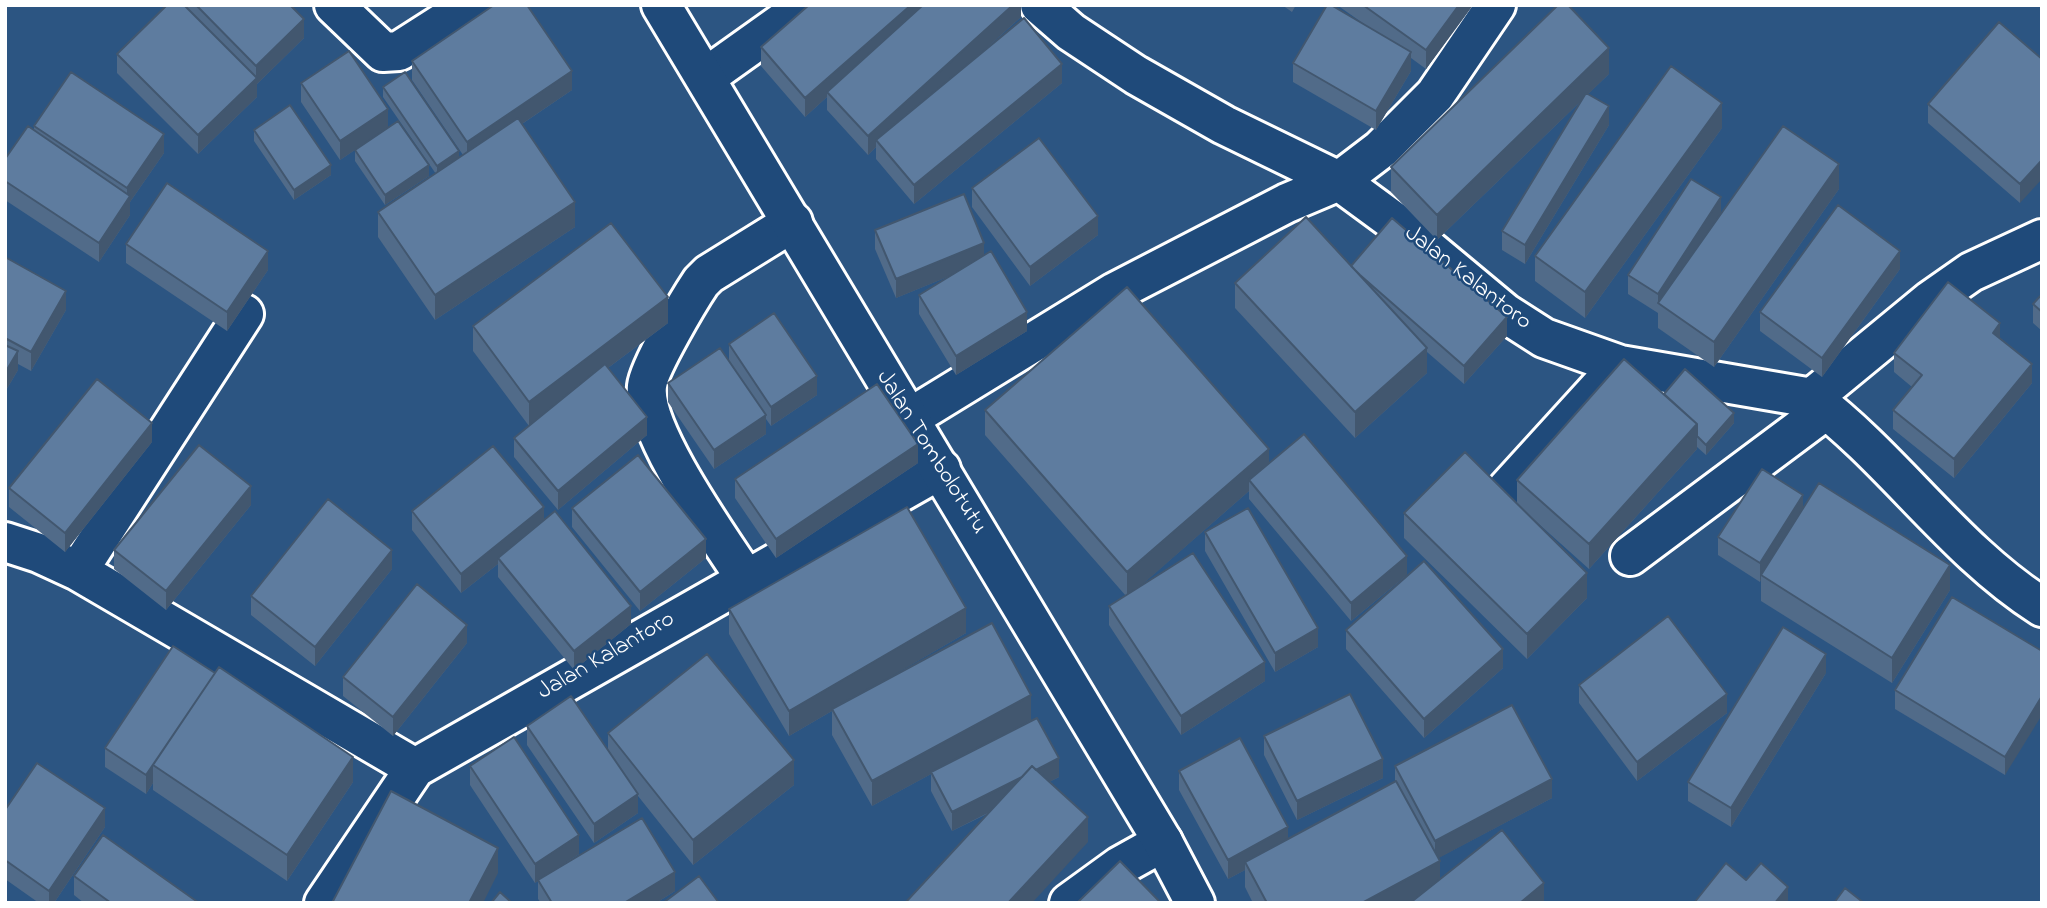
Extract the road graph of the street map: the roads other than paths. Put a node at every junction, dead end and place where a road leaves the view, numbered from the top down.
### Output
1 (334, 5) edge
2 (471, 5) edge
3 (662, 5) edge
4 (807, 5) edge
5 (1040, 5) edge
6 (1496, 5) edge
7 (706, 77) junction
8 (1339, 181) junction
9 (793, 222) junction
10 (2042, 239) edge
11 (244, 314) edge
12 (1620, 365) junction
13 (1820, 404) junction
14 (908, 419) junction
15 (941, 469) junction
16 (1507, 489) edge
17 (5, 542) edge
18 (1630, 556) dead end
19 (78, 571) junction
20 (746, 579) junction
21 (2042, 607) edge
22 (415, 768) junction
23 (1163, 842) junction
24 (324, 903) edge
25 (1069, 903) edge
26 (1195, 903) edge

1 - 2 street
3 - 7 street, Jalan Tombolotutu
4 - 7 street
5 - 8 street, Jalan Kalantoro
6 - 8 street
7 - 9 street, Jalan Tombolotutu
8 - 12 street, Jalan Kalantoro
8 - 14 street
9 - 14 street, Jalan Tombolotutu
9 - 20 street
10 - 13 street
11 - 19 street
12 - 13 street, Jalan Kalantoro
12 - 16 street
13 - 18 street
13 - 21 street
14 - 15 street, Jalan Tombolotutu
15 - 20 street, Jalan Kalantoro
15 - 23 street, Jalan Tombolotutu
17 - 19 street
19 - 22 street
20 - 22 street, Jalan Kalantoro
22 - 24 street, Jalan Kalantoro
23 - 25 street
23 - 26 street, Jalan Tombolotutu

